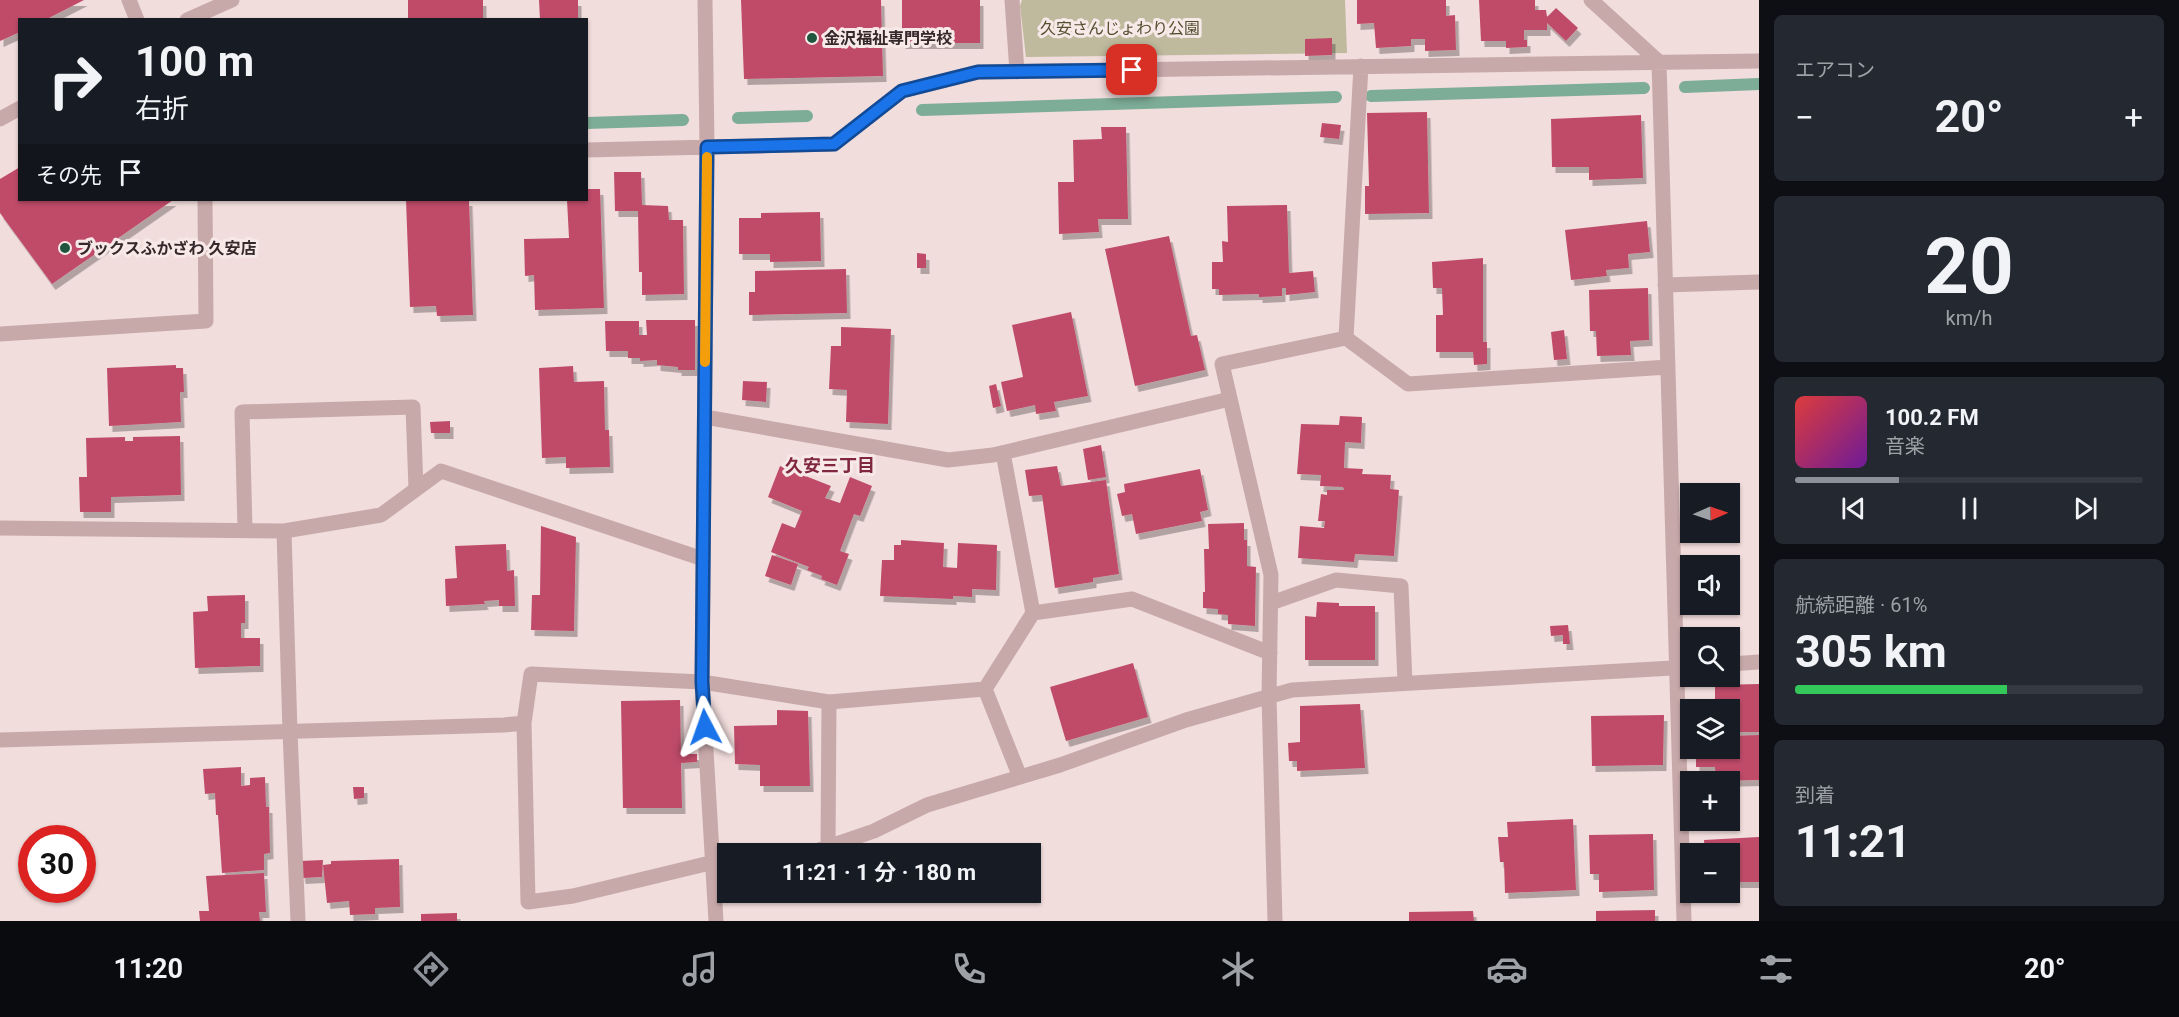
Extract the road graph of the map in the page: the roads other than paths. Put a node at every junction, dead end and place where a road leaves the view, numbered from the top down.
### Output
1 (129, 0) edge
2 (232, 0) edge
3 (705, 0) edge
4 (1012, 0) edge
5 (1591, 0) edge
6 (136, 18) edge
7 (192, 18) edge
8 (1759, 61) edge
9 (1659, 62) junction
10 (1361, 66) junction
11 (1017, 72) junction
12 (18, 109) edge
13 (0, 119) edge
14 (707, 147) junction
15 (588, 150) edge
16 (205, 201) edge
17 (1759, 282) edge
18 (1665, 285) junction
19 (0, 334) edge
20 (1346, 338) junction
21 (1668, 367) junction
22 (1230, 399) junction
23 (705, 417) junction
24 (1003, 453) junction
25 (416, 489) junction
26 (0, 528) edge
27 (245, 530) junction
28 (284, 531) junction
29 (703, 559) junction
30 (1271, 603) junction
31 (1033, 613) junction
32 (1682, 627) edge
33 (1270, 653) junction
34 (1759, 662) edge
35 (1740, 663) edge
36 (1680, 668) edge
37 (702, 682) junction
38 (1405, 683) junction
39 (1684, 687) edge
40 (985, 689) junction
41 (1269, 696) junction
42 (829, 702) junction
43 (524, 723) junction
44 (290, 732) junction
45 (0, 740) edge
46 (1020, 777) junction
47 (719, 843) edge
48 (828, 843) edge
49 (840, 843) edge
50 (717, 863) edge
51 (718, 903) edge
52 (298, 921) edge
53 (716, 921) edge
54 (1275, 921) edge
55 (1684, 921) edge

1 - 6 street
2 - 7 street
3 - 14 street
4 - 11 street
5 - 9 street
8 - 9 street
9 - 10 street
9 - 18 street
10 - 11 street
10 - 20 street
11 - 14 street
12 - 13 street
14 - 15 street
14 - 23 street
16 - 19 street
17 - 18 street
18 - 21 street
20 - 21 street
20 - 22 street
21 - 32 street
22 - 24 street
22 - 30 street
23 - 24 street
23 - 29 street
24 - 31 street
25 - 27 street
25 - 28 street
25 - 29 street
26 - 27 street
27 - 28 street
28 - 44 street
29 - 37 street
30 - 33 street
30 - 38 street
31 - 33 street
31 - 40 street
33 - 41 street
34 - 35 street
36 - 38 street
37 - 42 street
37 - 43 street
37 - 47 street
38 - 41 street
39 - 55 street
40 - 42 street
40 - 46 street
41 - 46 street
41 - 54 street
42 - 48 street
43 - 44 street
43 - 50 street
44 - 45 street
44 - 52 street
46 - 49 street
51 - 53 street

